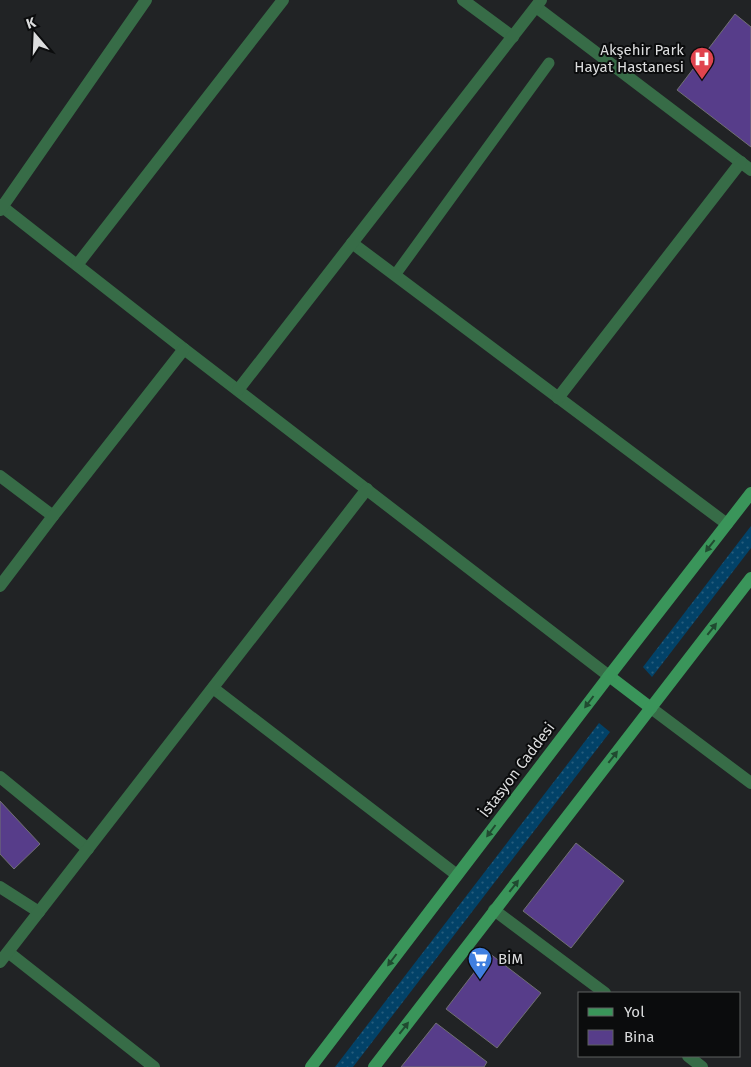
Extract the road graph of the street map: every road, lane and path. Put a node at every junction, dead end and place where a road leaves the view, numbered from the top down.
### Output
1 (146, 0) edge
2 (283, 0) edge
3 (463, 0) edge
4 (539, 3) edge
5 (513, 37) junction
6 (549, 63) dead end
7 (746, 166) edge
8 (1, 207) edge
9 (352, 243) junction
10 (78, 265) junction
11 (395, 275) junction
12 (184, 349) junction
13 (238, 390) junction
14 (558, 398) junction
15 (0, 476) edge
16 (367, 489) junction
17 (751, 493) edge
18 (52, 516) junction
19 (727, 524) junction
20 (751, 578) edge
21 (0, 586) edge
22 (609, 676) junction
23 (213, 688) junction
24 (651, 708) junction
25 (0, 777) edge
26 (751, 783) edge
27 (88, 849) junction
28 (458, 875) junction
29 (0, 887) edge
30 (494, 910) junction
31 (39, 912) junction
32 (4, 957) edge
33 (603, 992) edge
34 (154, 1067) edge
35 (311, 1067) edge
36 (374, 1067) edge

1 - 8 street
2 - 10 street
3 - 5 street
4 - 5 street
4 - 7 street
5 - 9 street
6 - 11 lane
7 - 14 street
8 - 10 street
9 - 11 street
9 - 13 street
10 - 12 street
11 - 14 street
12 - 13 street
12 - 18 street
13 - 16 street
14 - 19 street
15 - 18 street
16 - 22 street
16 - 23 street
17 - 19 main road, İstasyon Caddesi
18 - 21 street
19 -> 22 main road, İstasyon Caddesi
24 -> 20 main road
22 - 24 main road
22 -> 28 main road, İstasyon Caddesi
23 - 27 street
23 - 28 street
24 - 26 street
30 -> 24 main road
25 - 27 street
27 - 31 street
28 -> 35 main road, İstasyon Caddesi
29 - 31 street
30 - 33 street
36 -> 30 main road
31 - 32 street
32 - 34 street

